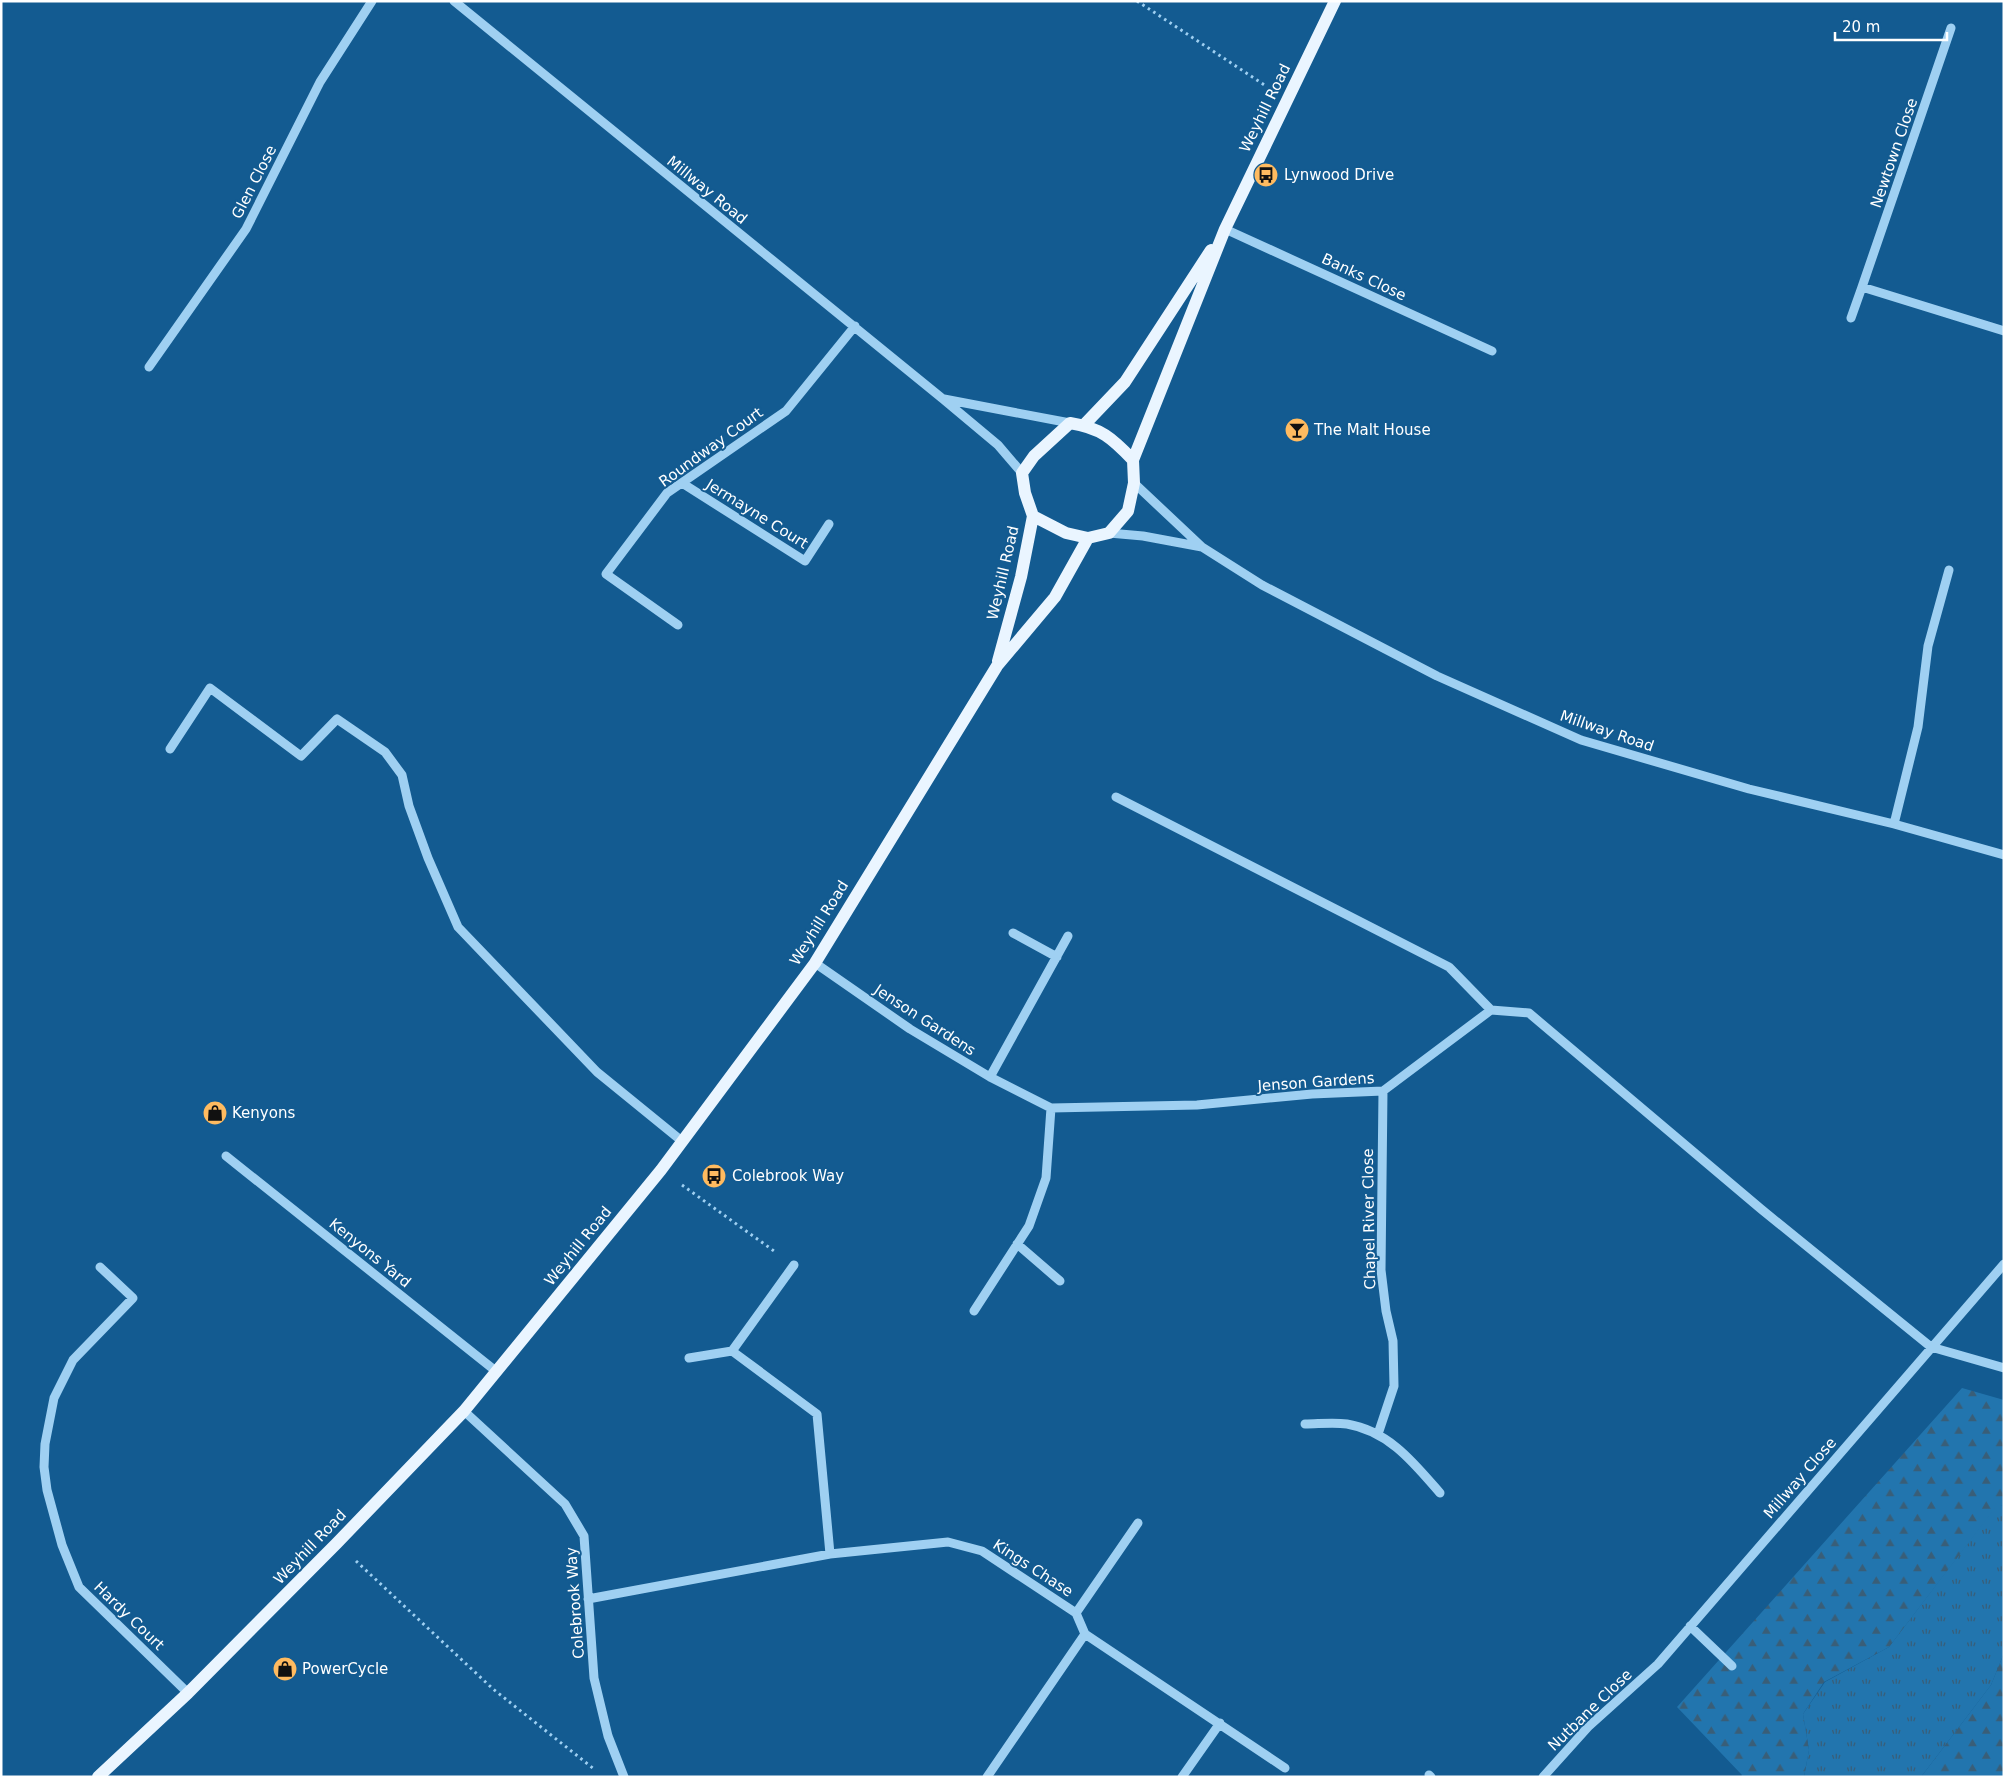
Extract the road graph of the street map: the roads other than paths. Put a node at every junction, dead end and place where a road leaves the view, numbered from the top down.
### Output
1 (372, 1) edge
2 (454, 1) edge
3 (1335, 1) edge
4 (1951, 28) dead end
5 (1224, 229) junction
6 (1862, 287) junction
7 (1851, 318) dead end
8 (855, 326) junction
9 (2004, 331) edge
10 (1492, 351) dead end
11 (149, 367) dead end
12 (943, 399) junction
13 (1070, 422) junction
14 (1084, 425) junction
15 (1133, 460) junction
16 (1022, 473) junction
17 (682, 483) junction
18 (1134, 483) junction
19 (1033, 516) junction
20 (829, 524) dead end
21 (1109, 533) junction
22 (1088, 538) junction
23 (1202, 547) junction
24 (1949, 570) dead end
25 (678, 625) dead end
26 (997, 666) junction
27 (170, 750) dead end
28 (1116, 797) dead end
29 (1894, 824) junction
30 (2004, 855) edge
31 (1013, 933) dead end
32 (1068, 936) dead end
33 (1057, 958) junction
34 (815, 963) junction
35 (1491, 1010) junction
36 (990, 1077) junction
37 (1383, 1091) junction
38 (1051, 1108) junction
39 (682, 1142) junction
40 (226, 1156) dead end
41 (1017, 1244) junction
42 (2004, 1264) edge
43 (794, 1265) road end
44 (100, 1267) dead end
45 (1060, 1281) dead end
46 (974, 1311) dead end
47 (1931, 1347) junction
48 (732, 1351) junction
49 (689, 1358) dead end
50 (2004, 1368) edge
51 (497, 1372) junction
52 (464, 1411) junction
53 (1304, 1424) dead end
54 (1378, 1434) junction
55 (1440, 1493) dead end
56 (1138, 1523) dead end
57 (830, 1554) junction
58 (588, 1598) junction
59 (1076, 1613) junction
60 (1690, 1626) junction
61 (1085, 1634) junction
62 (1658, 1664) joint
63 (1732, 1666) dead end
64 (188, 1693) junction
65 (1220, 1723) junction
66 (1285, 1768) dead end
67 (98, 1777) edge
68 (624, 1777) edge
69 (986, 1777) edge
70 (1182, 1777) edge
71 (1543, 1777) edge

1 - 11 street, Glen Close
2 - 8 street, Millway Road
3 - 5 main road, Weyhill Road
4 - 6 street, Newtown Close
5 - 10 street, Banks Close
5 - 14 main road, Weyhill Road
5 - 15 main road, Weyhill Road
6 - 7 street, Newtown Close
6 - 9 street
8 - 12 street, Millway Road
8 - 17 street, Roundway Court
12 - 13 street, Millway Road
12 - 16 street, Millway Road
13 - 14 main road
13 - 16 main road
14 - 15 main road
15 - 18 main road, Weyhill Road
16 - 19 main road, Weyhill Road
17 - 20 street, Jermayne Court
17 - 25 street, Roundway Court
18 - 21 main road, Weyhill Road
18 - 23 street, Millway Road
19 - 22 main road, Weyhill Road
19 - 26 main road, Weyhill Road
21 - 22 main road, Weyhill Road
21 - 23 street, Millway Road
22 - 26 main road, Weyhill Road
23 - 29 street, Millway Road
24 - 29 street
26 - 34 main road, Weyhill Road
27 - 39 street
28 - 35 street
29 - 30 street, Millway Road
31 - 33 street
32 - 33 street
33 - 36 street
34 - 36 street, Jenson Gardens
34 - 39 main road, Weyhill Road
35 - 37 street, Jenson Gardens
35 - 47 street
36 - 38 street, Jenson Gardens
37 - 38 street, Jenson Gardens
37 - 54 street, Chapel River Close
38 - 41 street
39 - 51 main road, Weyhill Road
40 - 51 street, Kenyons Yard
41 - 45 street
41 - 46 street
42 - 47 street, Millway Close
43 - 48 street
44 - 64 street, Hardy Court
47 - 50 street
47 - 60 street, Millway Close
48 - 49 street
48 - 57 street
51 - 52 main road, Weyhill Road
52 - 58 street, Colebrook Way
52 - 64 main road, Weyhill Road
53 - 54 street
54 - 55 street
56 - 59 street
57 - 58 street, Kings Chase
57 - 59 street, Kings Chase
58 - 68 street, Colebrook Way
59 - 61 street, Kings Chase
60 - 62 street, Millway Close
60 - 63 street
61 - 65 street
61 - 69 street
62 - 71 street, Nutbane Close
64 - 67 main road, Weyhill Road
65 - 66 street
65 - 70 street

